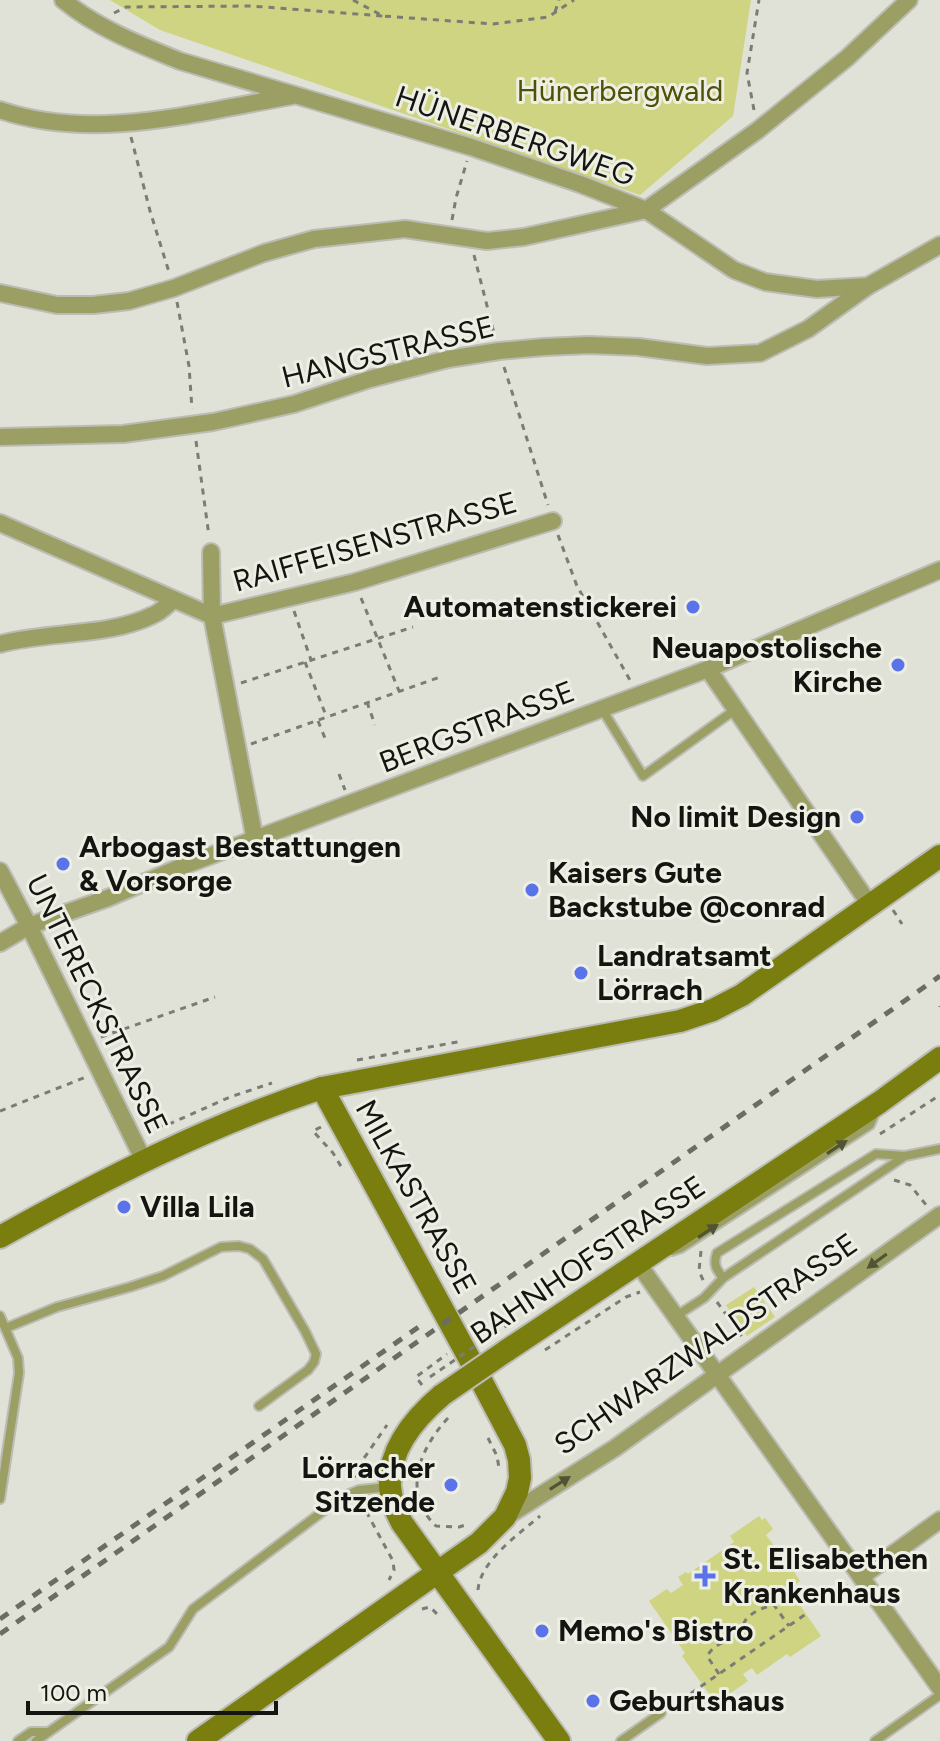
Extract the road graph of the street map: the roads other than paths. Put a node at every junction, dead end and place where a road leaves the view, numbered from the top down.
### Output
1 (63, 0) edge
2 (909, 0) edge
3 (297, 95) junction
4 (0, 110) edge
5 (646, 210) junction
6 (940, 245) edge
7 (868, 286) junction
8 (0, 293) edge
9 (0, 437) edge
10 (553, 521) road end
11 (0, 523) edge
12 (211, 552) road end
13 (940, 570) edge
14 (173, 600) junction
15 (212, 616) junction
16 (0, 644) edge
17 (708, 669) junction
18 (602, 709) junction
19 (736, 709) junction
20 (255, 840) junction
21 (940, 856) edge
22 (0, 871) edge
23 (881, 906) junction
24 (29, 926) junction
25 (0, 943) edge
26 (940, 1058) edge
27 (322, 1088) junction
28 (940, 1149) edge
29 (905, 1156) junction
30 (144, 1161) junction
31 (940, 1215) edge
32 (0, 1237) edge
33 (637, 1262) junction
34 (723, 1278) junction
35 (0, 1316) edge
36 (675, 1317) junction
37 (6, 1328) junction
38 (717, 1376) junction
39 (259, 1406) dead end
40 (390, 1487) junction
41 (0, 1499) edge
42 (505, 1517) junction
43 (940, 1520) edge
44 (437, 1572) junction
45 (861, 1577) junction
46 (940, 1688) edge
47 (940, 1695) edge
48 (661, 1713) road end
49 (46, 1736) edge
50 (18, 1741) edge
51 (26, 1741) edge
52 (36, 1741) edge
53 (198, 1741) edge
54 (559, 1741) edge
55 (621, 1741) edge
56 (875, 1741) edge

1 - 3 street, HÜNERBERGWEG
2 - 5 street
3 - 4 street
3 - 5 street, HÜNERBERGWEG
5 - 7 street, HÜNERBERGWEG
5 - 8 street
6 - 7 street, HÜNERBERGWEG
7 - 9 street, HANGSTRASSE
10 - 15 street, RAIFFEISENSTRASSE
11 - 14 street
12 - 15 street
13 - 17 street, BERGSTRASSE
14 - 15 street
14 - 16 street
15 - 20 street
17 - 18 street, BERGSTRASSE
17 - 19 street
18 - 19 lane
18 - 20 street, BERGSTRASSE
19 - 23 street
20 - 24 street, BERGSTRASSE
21 - 23 main road
22 - 24 street, UNTERECKSTRASSE
23 - 27 main road
24 - 25 street, BERGSTRASSE
24 - 30 street, UNTERECKSTRASSE
26 - 33 main road, BAHNHOFSTRASSE
27 - 30 main road
27 - 42 main road, MILKASTRASSE
28 - 29 lane
29 - 34 lane
29 - 34 lane
30 - 32 main road
31 -> 38 street, SCHWARZWALDSTRASSE
33 - 36 street
33 - 40 main road, BAHNHOFSTRASSE, bridge
34 - 36 lane
35 - 37 lane
36 - 38 street
37 - 39 lane
37 - 41 lane
42 -> 38 street, SCHWARZWALDSTRASSE
38 - 45 street
40 - 44 main road
40 - 49 lane
42 - 44 main road, MILKASTRASSE
43 - 45 street
44 - 53 main road
44 - 54 main road
45 - 46 street
47 - 56 lane
48 - 55 lane
49 - 50 lane
49 - 51 lane
49 - 52 lane

